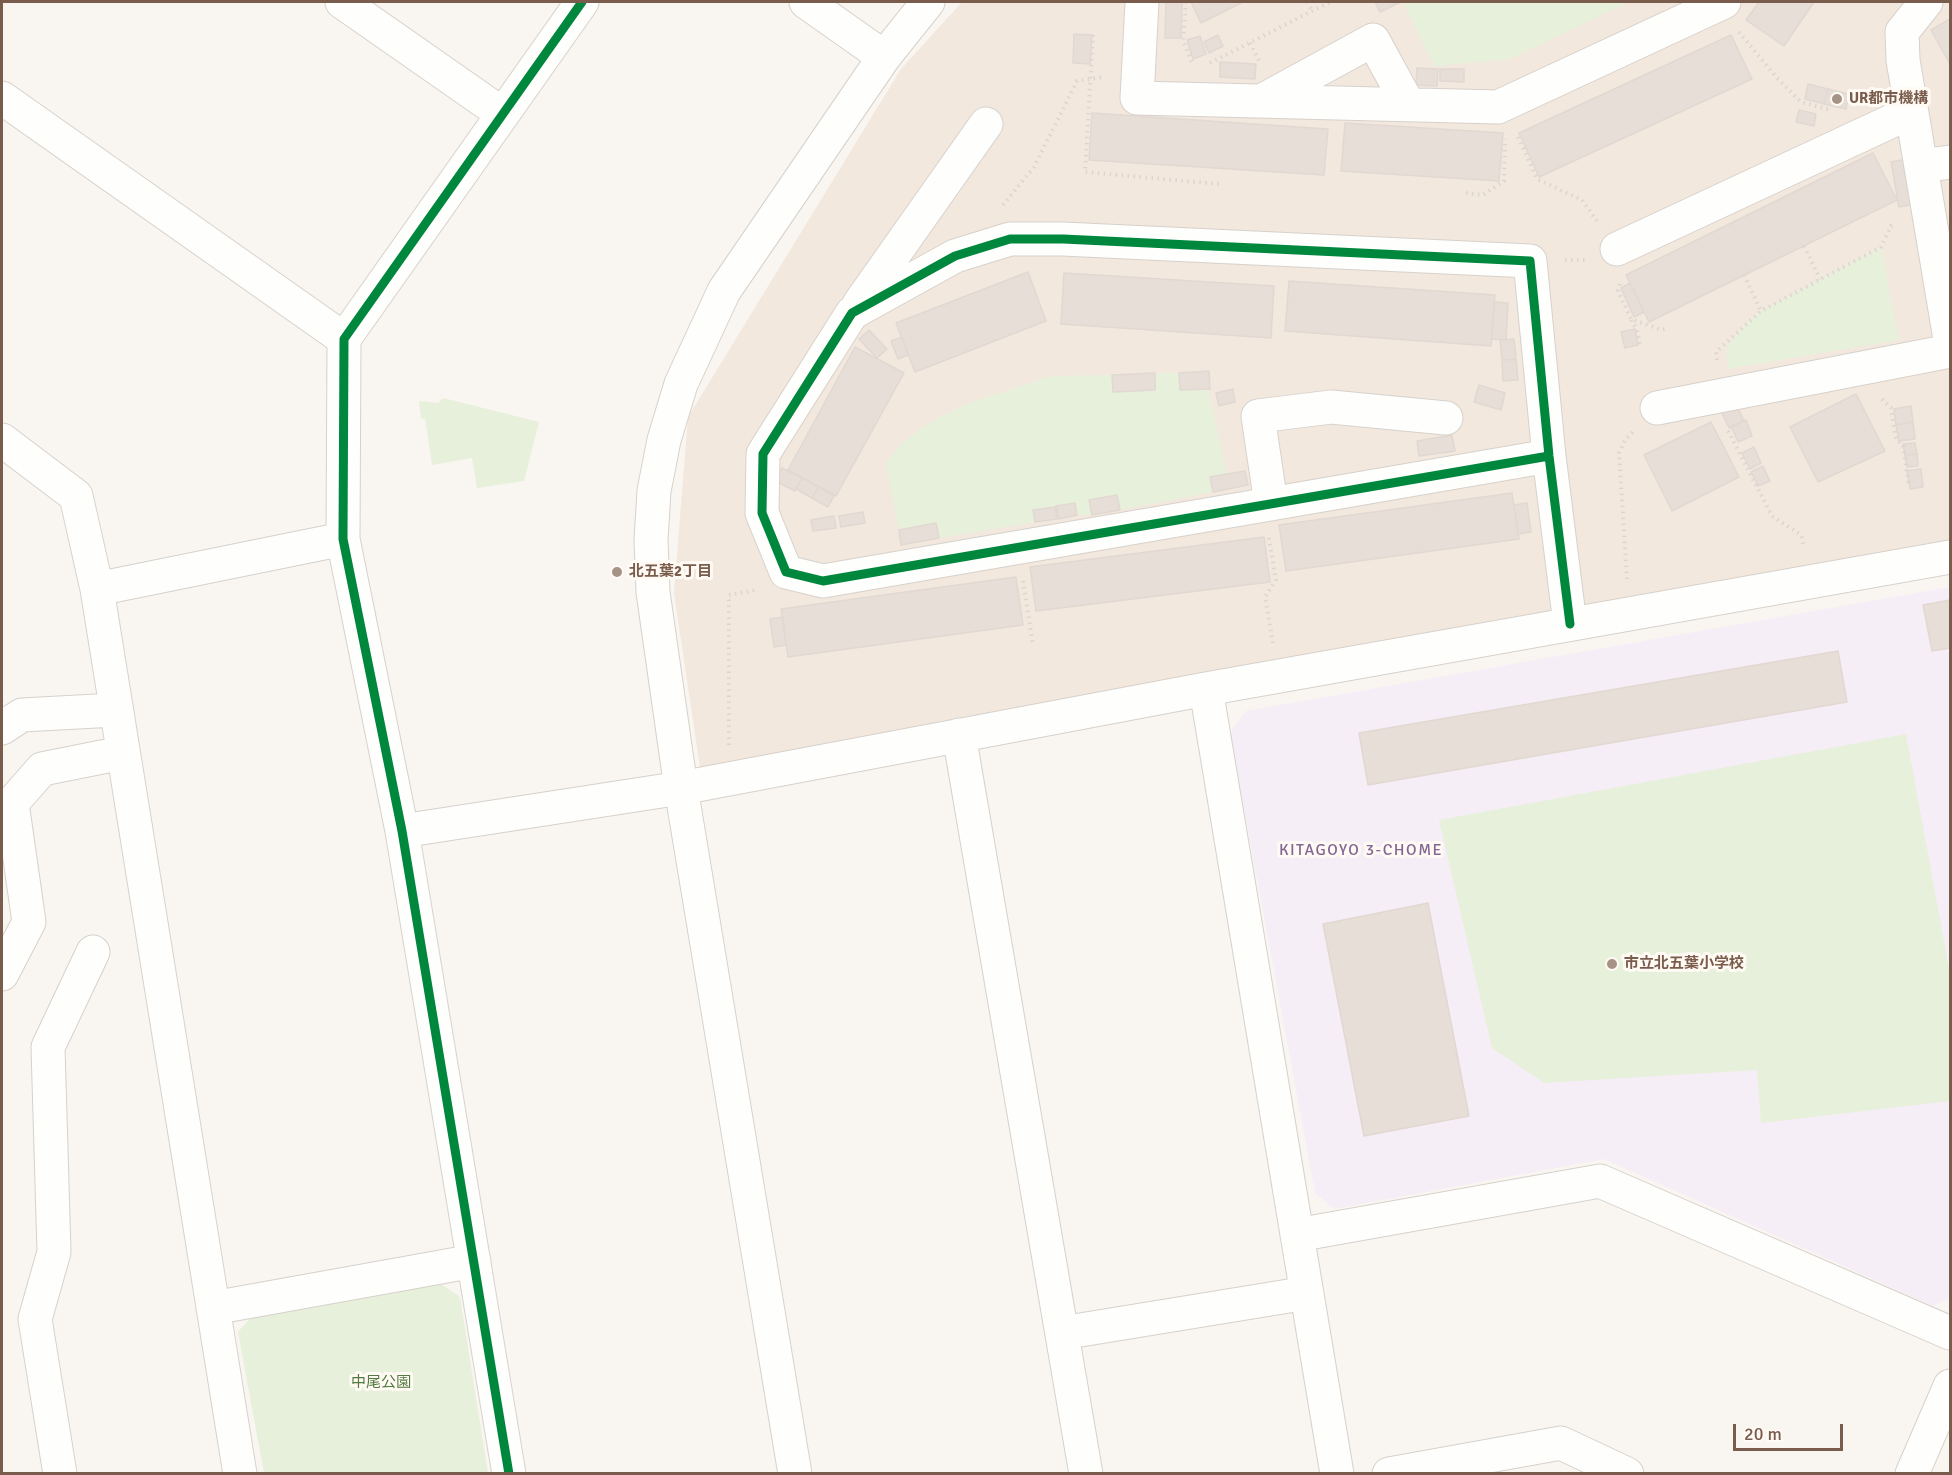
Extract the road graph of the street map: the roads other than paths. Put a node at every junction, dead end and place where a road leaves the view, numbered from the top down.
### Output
1 (342, 2) edge
2 (582, 2) edge
3 (806, 2) edge
4 (928, 2) edge
5 (1142, 2) edge
6 (1926, 2) edge
7 (1721, 4) edge
8 (885, 57) junction
9 (2, 98) edge
10 (1263, 100) junction
11 (1408, 104) junction
12 (1911, 112) junction
13 (501, 113) junction
14 (986, 124) dead end
15 (1936, 164) edge
16 (1617, 249) road end
17 (852, 313) junction
18 (344, 339) junction
19 (1950, 339) edge
20 (1950, 351) edge
21 (1657, 408) road end
22 (1446, 418) dead end
23 (2, 440) edge
24 (1549, 456) junction
25 (1267, 504) junction
26 (343, 539) junction
27 (1950, 557) edge
28 (98, 589) junction
29 (1570, 624) junction
30 (1206, 689) junction
31 (115, 711) junction
32 (2, 728) edge
33 (959, 735) junction
34 (122, 753) junction
35 (681, 788) junction
36 (402, 831) junction
37 (93, 952) dead end
38 (2, 974) edge
39 (1298, 1235) junction
40 (474, 1261) junction
41 (1307, 1293) junction
42 (213, 1308) junction
43 (1062, 1333) junction
44 (1950, 1334) edge
45 (1950, 1386) edge
46 (60, 1473) edge
47 (240, 1473) edge
48 (509, 1473) edge
49 (795, 1473) edge
50 (1086, 1473) edge
51 (1337, 1473) edge
52 (1389, 1473) edge
53 (1624, 1473) edge
54 (1912, 1473) edge

1 - 13 street
2 - 13 street
3 - 8 street
4 - 8 street
5 - 10 street
6 - 12 street
7 - 11 street
8 - 35 street
9 - 18 street
10 - 11 street
10 - 11 street
12 - 15 street
12 - 16 street
13 - 18 street
14 - 17 street
15 - 19 street
17 - 24 street
17 - 25 street
18 - 26 street
20 - 21 street
22 - 25 street
23 - 28 street
24 - 25 street
24 - 29 street
26 - 28 street
26 - 36 street
27 - 29 street
28 - 31 street
29 - 30 street
30 - 33 street
30 - 39 street
31 - 32 street
31 - 34 street
33 - 35 street
33 - 43 street
34 - 38 street
34 - 42 street
35 - 36 street
35 - 49 street
36 - 40 street
37 - 46 street
39 - 41 street
39 - 44 street
40 - 42 street
40 - 48 street
41 - 43 street
41 - 51 street
42 - 47 street
43 - 50 street
45 - 54 street
52 - 53 street

